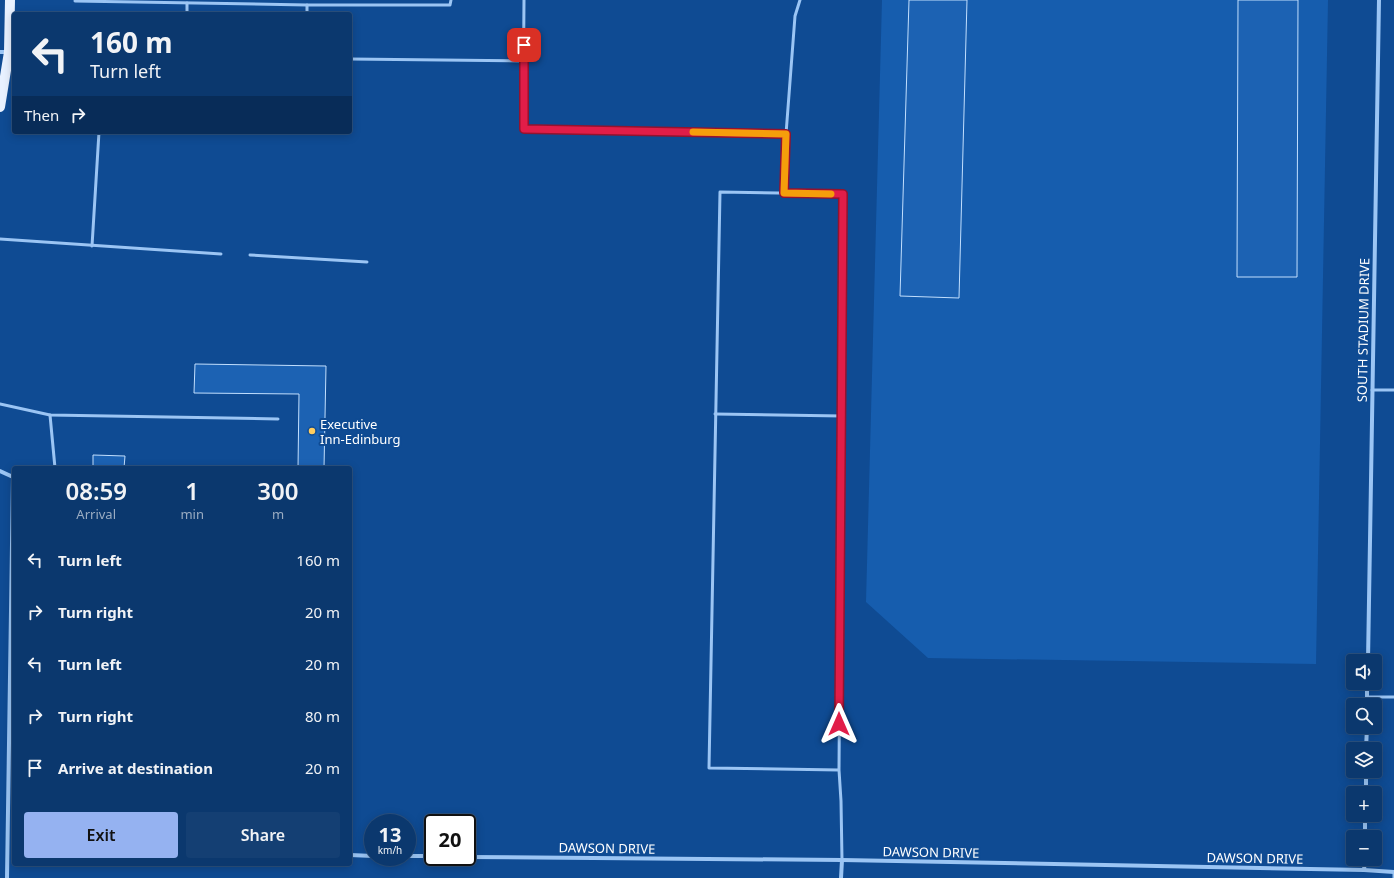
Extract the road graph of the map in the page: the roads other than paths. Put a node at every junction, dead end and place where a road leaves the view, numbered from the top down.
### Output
1 (10, 0) edge
2 (450, 0) edge
3 (524, 0) edge
4 (800, 0) edge
5 (1378, 0) edge
6 (75, 1) edge
7 (187, 3) junction
8 (307, 5) junction
9 (187, 12) edge
10 (307, 12) edge
11 (8, 52) edge
12 (352, 59) edge
13 (524, 61) junction
14 (0, 106) edge
15 (99, 134) edge
16 (786, 134) junction
17 (784, 193) junction
18 (0, 239) edge
19 (92, 246) junction
20 (221, 254) dead end
21 (250, 255) dead end
22 (368, 262) dead end
23 (1372, 390) junction
24 (1394, 390) edge
25 (0, 404) edge
26 (716, 414) junction
27 (50, 415) junction
28 (842, 416) junction
29 (278, 419) dead end
30 (55, 466) edge
31 (0, 471) edge
32 (12, 477) edge
33 (1368, 654) edge
34 (1368, 690) edge
35 (1367, 697) joint
36 (1394, 697) edge
37 (12, 763) edge
38 (839, 770) junction
39 (9, 852) joint
40 (352, 855) edge
41 (364, 856) edge
42 (476, 856) edge
43 (842, 860) junction
44 (1364, 866) edge
45 (1364, 870) junction
46 (1394, 872) edge
47 (8, 878) edge
48 (841, 878) edge
49 (1394, 878) edge

1 - 11 main road
2 - 8 lane
3 - 13 lane
4 - 16 lane
5 - 23 street, SOUTH STADIUM DRIVE
6 - 7 lane
7 - 8 lane
7 - 9 lane
8 - 10 lane
11 - 14 main road
12 - 13 lane
13 - 16 lane
15 - 19 lane
16 - 17 lane
17 - 26 lane
17 - 28 lane
18 - 19 lane
19 - 20 lane
21 - 22 lane
23 - 24 lane
23 - 33 street, SOUTH STADIUM DRIVE
25 - 27 lane
26 - 28 lane
26 - 38 lane
27 - 29 lane
27 - 30 lane
28 - 38 lane
31 - 32 street
34 - 35 street
35 - 36 lane
37 - 39 street
38 - 43 lane
39 - 47 street
40 - 41 street
42 - 43 street, DAWSON DRIVE
43 - 45 street, DAWSON DRIVE
43 - 48 street
44 - 45 street
45 - 46 street, DAWSON DRIVE
46 - 49 lane

